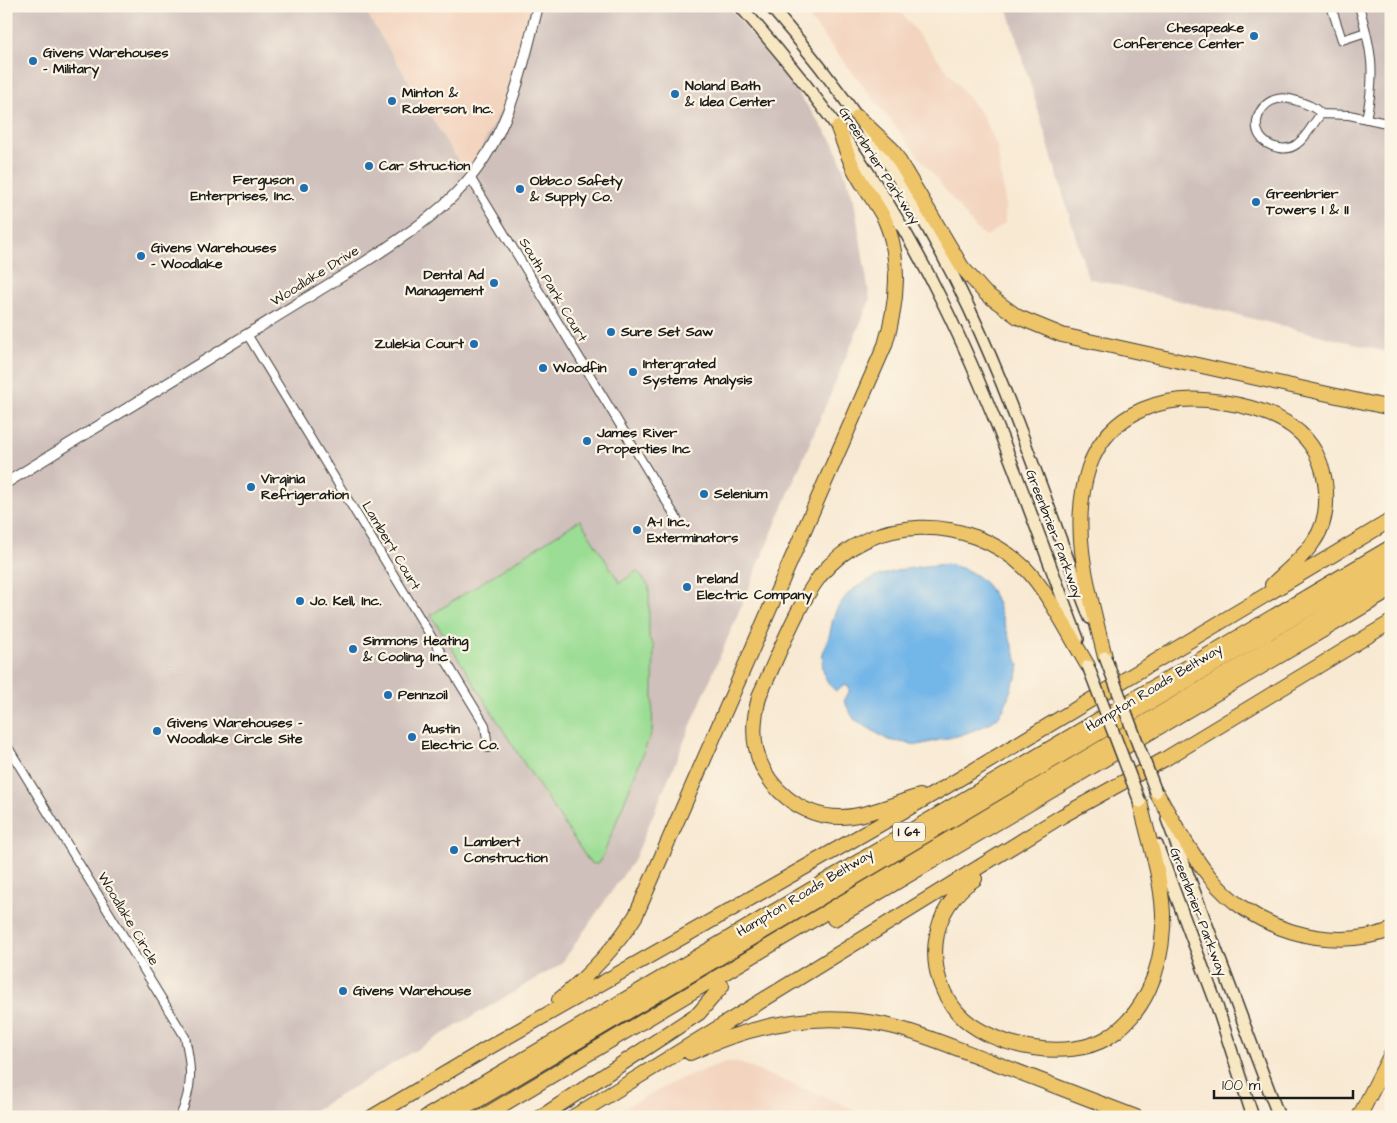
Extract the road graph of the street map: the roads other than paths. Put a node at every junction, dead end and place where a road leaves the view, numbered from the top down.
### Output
1 (538, 6) edge
2 (740, 6) edge
3 (770, 6) edge
4 (1331, 6) edge
5 (1359, 6) edge
6 (1366, 32) junction
7 (1321, 114) junction
8 (858, 117) junction
9 (1366, 119) junction
10 (1391, 124) edge
11 (838, 128) junction
12 (470, 177) junction
13 (247, 334) junction
14 (1391, 408) edge
15 (6, 483) edge
16 (677, 519) dead end
17 (1391, 520) edge
18 (1391, 547) edge
19 (1391, 560) edge
20 (1391, 576) edge
21 (1391, 590) edge
22 (1251, 604) junction
23 (1391, 622) edge
24 (1391, 633) edge
25 (1105, 656) junction
26 (1088, 666) junction
27 (1301, 675) junction
28 (6, 744) edge
29 (488, 748) dead end
30 (944, 788) junction
31 (1156, 792) junction
32 (1140, 802) junction
33 (1062, 816) junction
34 (1391, 930) edge
35 (722, 986) junction
36 (488, 1048) junction
37 (1391, 1054) edge
38 (630, 1080) junction
39 (180, 1117) edge
40 (372, 1117) edge
41 (426, 1117) edge
42 (450, 1117) edge
43 (482, 1117) edge
44 (500, 1117) edge
45 (541, 1117) edge
46 (573, 1117) edge
47 (1136, 1117) edge
48 (1253, 1117) edge
49 (1279, 1117) edge
50 (1359, 1117) edge

1 - 12 street, Woodlake Drive
2 - 11 main road, Greenbrier Parkway
3 - 8 main road, Greenbrier Parkway
4 - 6 street
5 - 6 street
6 - 9 street
7 - 7 street
7 - 9 street
8 - 14 highway
8 - 25 main road, Greenbrier Parkway
9 - 10 street
11 - 26 main road, Greenbrier Parkway
11 - 36 highway
12 - 13 street, Woodlake Drive
12 - 16 street, South Park Court
13 - 15 street, Woodlake Drive
13 - 29 street, Lambert Court
17 - 22 highway
18 - 41 highway, Hampton Roads Beltway / I 64
19 - 42 highway
20 - 43 highway
21 - 35 highway, I 64
22 - 25 highway
22 - 30 highway
23 - 27 highway
24 - 27 highway
25 - 31 main road, Greenbrier Parkway, bridge
26 - 30 highway
26 - 32 main road, Greenbrier Parkway, bridge
27 - 33 highway
28 - 39 street, Woodlake Circle
30 - 36 highway
31 - 34 highway
31 - 49 main road, Greenbrier Parkway
32 - 33 highway
32 - 48 main road, Greenbrier Parkway
33 - 38 highway
35 - 44 highway, I 64
35 - 45 highway
36 - 40 highway
37 - 50 highway
38 - 46 highway
38 - 47 highway

